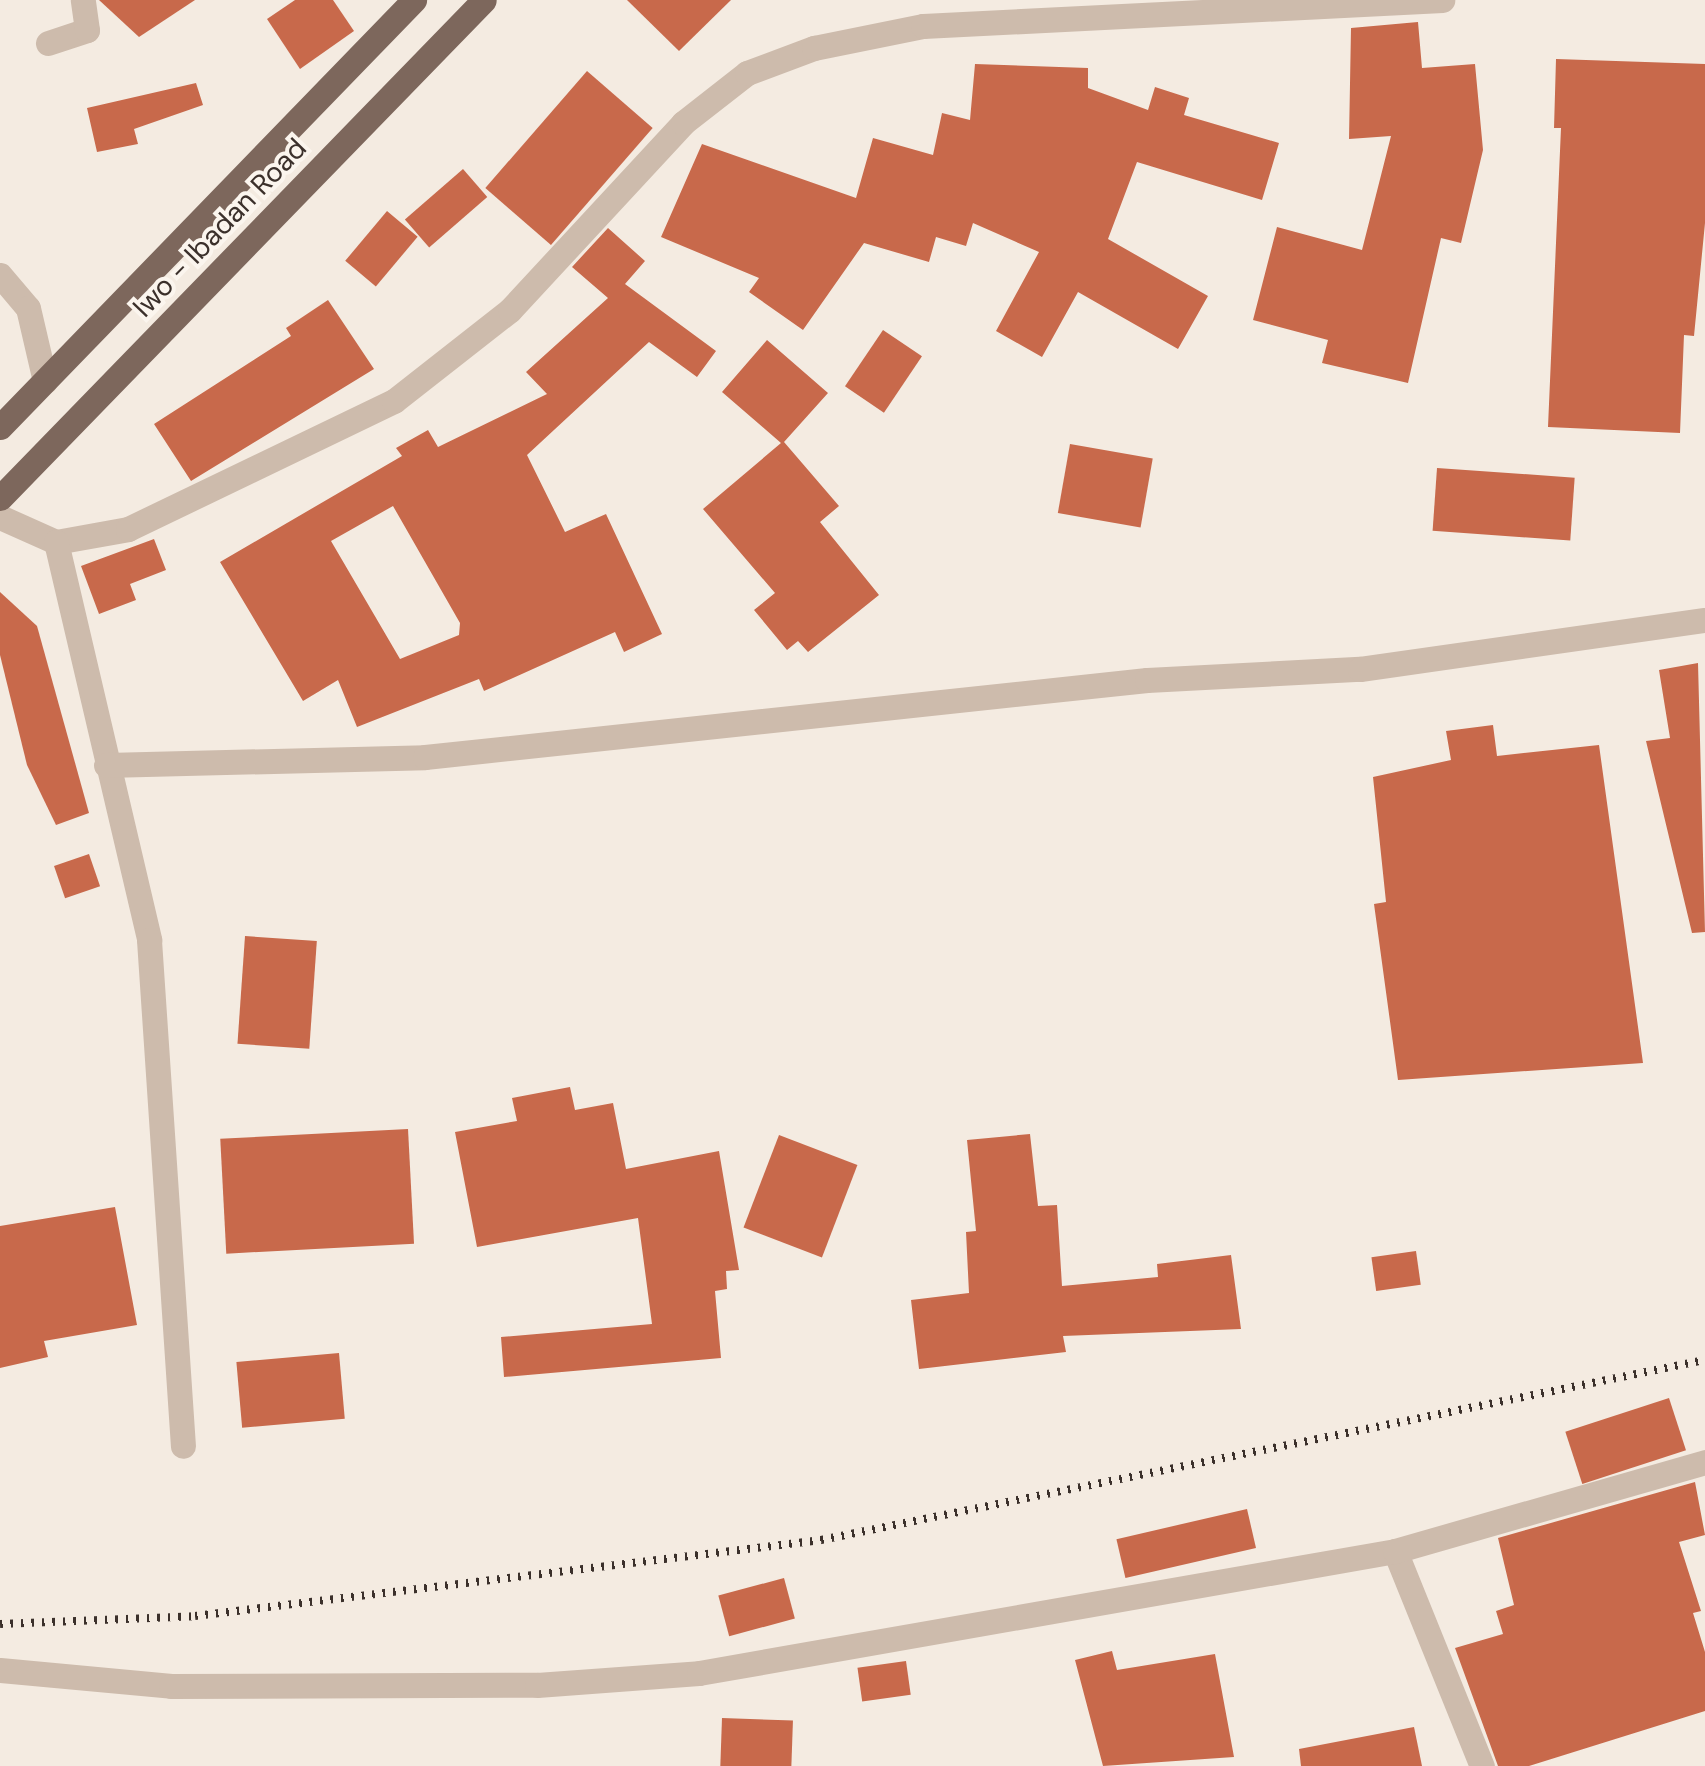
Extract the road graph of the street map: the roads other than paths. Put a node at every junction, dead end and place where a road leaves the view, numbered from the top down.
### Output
1 (82, 0) edge
2 (484, 0) edge
3 (1442, 0) edge
4 (405, 4) edge
5 (48, 44) dead end
6 (0, 275) edge
7 (45, 381) junction
8 (0, 427) edge
9 (0, 498) edge
10 (0, 517) edge
11 (56, 542) junction
12 (1705, 620) edge
13 (106, 765) junction
14 (183, 1446) dead end
15 (1705, 1462) edge
16 (1395, 1551) junction
17 (0, 1670) edge
18 (1482, 1766) edge

1 - 5 street
2 - 9 main road, Iwo - Ibadan Road
3 - 11 street
4 - 7 main road, Iwo - Ibadan Road
6 - 7 street
7 - 8 main road, Iwo - Ibadan Road
10 - 11 street
11 - 13 street
12 - 13 street
13 - 14 street
15 - 16 street
16 - 17 street
16 - 18 street

